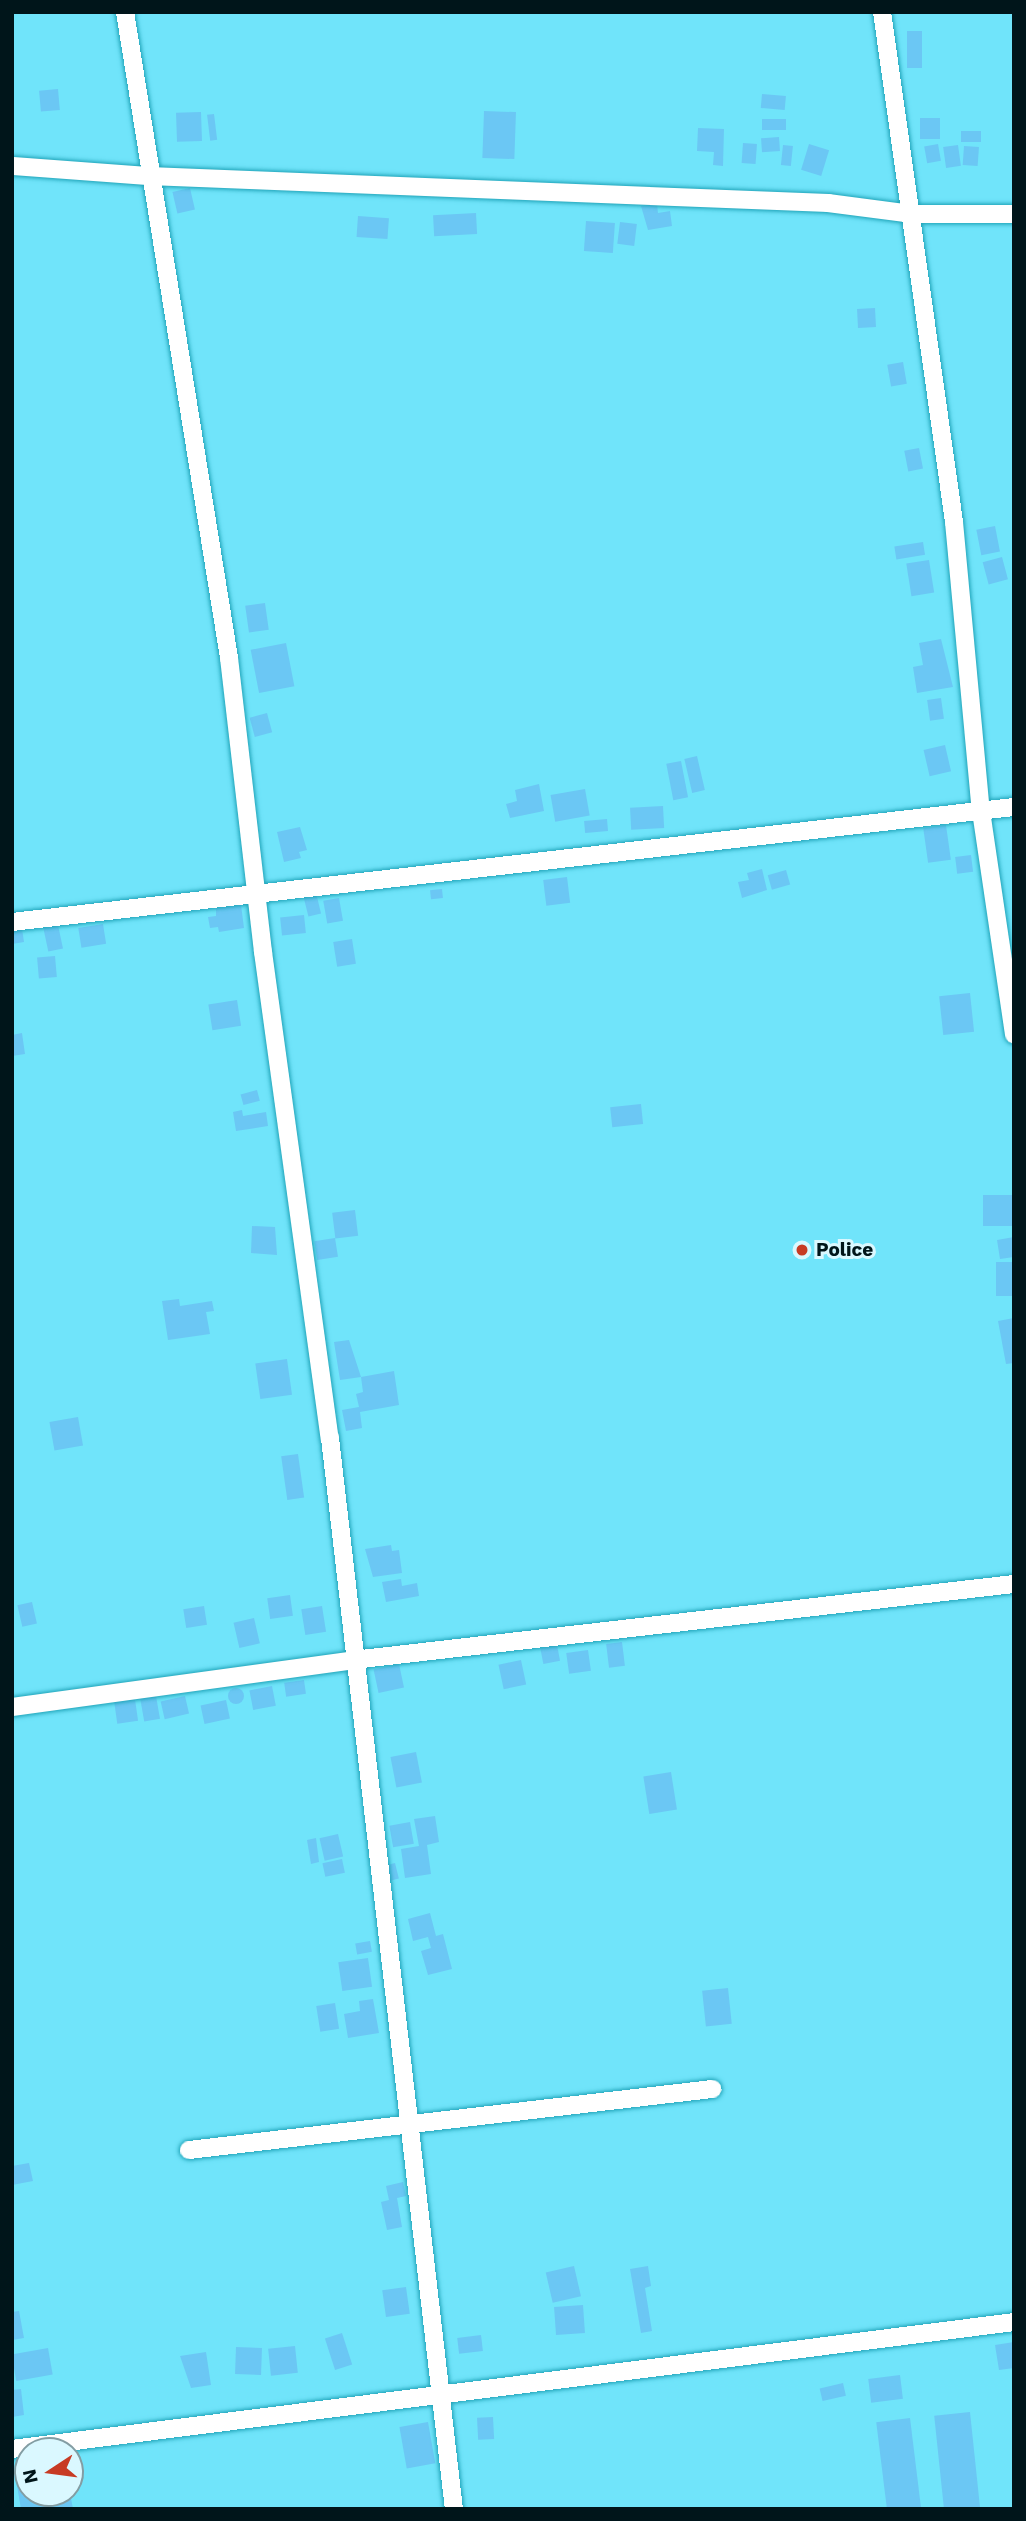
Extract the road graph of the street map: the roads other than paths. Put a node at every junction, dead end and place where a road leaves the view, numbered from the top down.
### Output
1 (125, 12) edge
2 (883, 12) edge
3 (12, 166) edge
4 (149, 176) junction
5 (913, 214) junction
6 (1014, 214) edge
7 (1014, 807) edge
8 (981, 811) junction
9 (258, 896) junction
10 (12, 922) edge
11 (1014, 1035) edge
12 (1014, 1584) edge
13 (353, 1660) junction
14 (12, 1707) edge
15 (712, 2089) dead end
16 (406, 2123) junction
17 (189, 2150) dead end
18 (1014, 2322) edge
19 (437, 2392) junction
20 (12, 2449) edge
21 (454, 2509) edge

1 - 4 street
2 - 5 street
3 - 4 street
4 - 5 street
4 - 9 street
5 - 6 street
5 - 8 street
7 - 8 street
8 - 9 street
8 - 11 street
9 - 10 street
9 - 13 street
12 - 13 street
13 - 14 street
13 - 16 street
15 - 16 street
16 - 17 street
16 - 19 street
18 - 19 street
19 - 20 street
19 - 21 street

